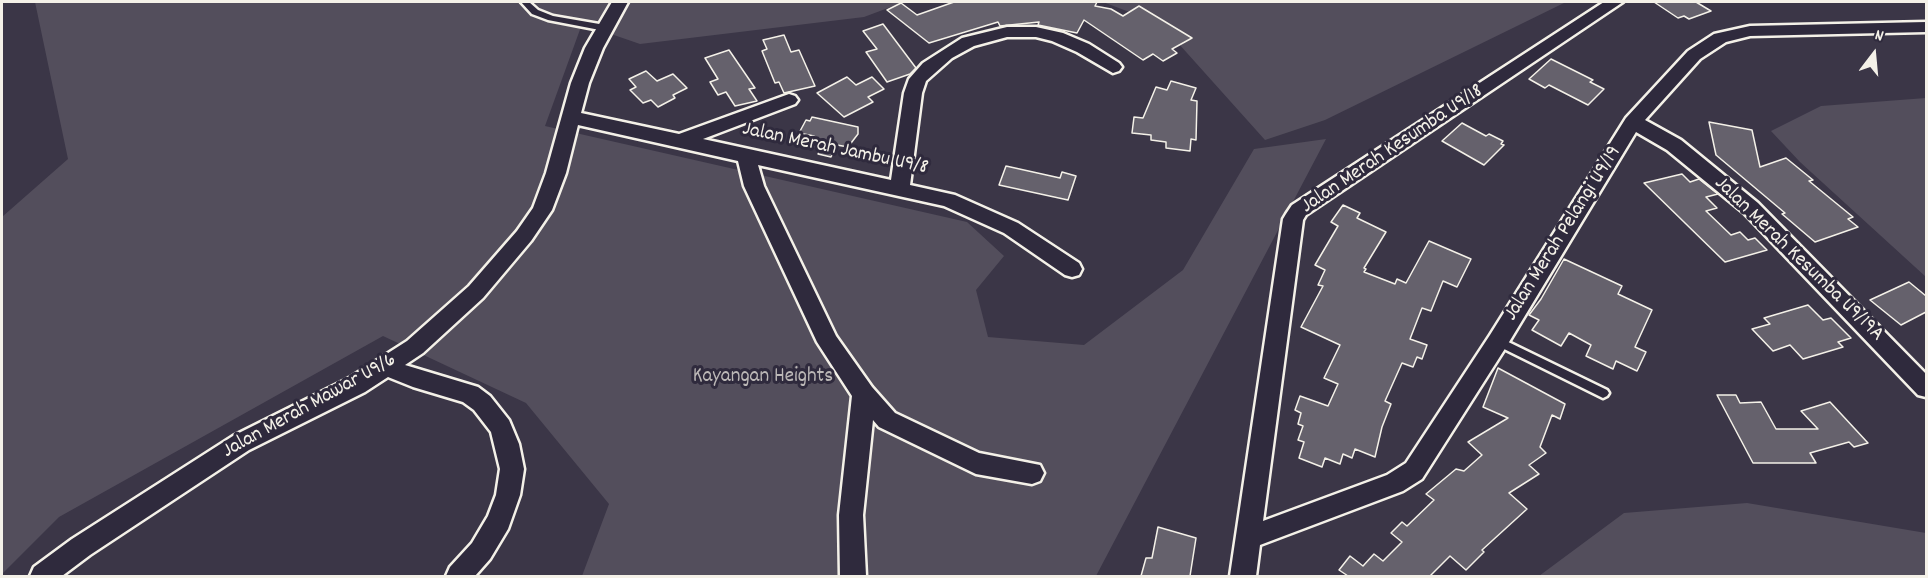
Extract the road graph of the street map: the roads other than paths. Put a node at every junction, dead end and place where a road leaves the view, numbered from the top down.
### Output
1 (525, 2) edge
2 (620, 2) edge
3 (1615, 2) edge
4 (1926, 27) edge
5 (605, 28) junction
6 (1113, 67) dead end
7 (789, 100) dead end
8 (571, 117) junction
9 (1633, 123) junction
10 (680, 141) junction
11 (748, 155) junction
12 (900, 188) junction
13 (1072, 269) dead end
14 (1498, 341) junction
15 (390, 363) junction
16 (1926, 388) edge
17 (1604, 393) dead end
18 (864, 394) junction
19 (1032, 473) dead end
20 (1249, 538) junction
21 (43, 576) edge
22 (459, 576) edge
23 (853, 576) edge
24 (1244, 576) edge

1 - 5 lane
2 - 5 street, Jalan Merah Mawar U9/6
3 - 20 street, Jalan Merah Kesumba U9/18
4 - 9 street, Jalan Merah Pelangi U9/19
5 - 8 street, Jalan Merah Mawar U9/6
6 - 12 street
7 - 10 street
8 - 10 street, Jalan Merah Jambu U9/8
8 - 15 street, Jalan Merah Mawar U9/6
9 - 14 street, Jalan Merah Pelangi U9/19
9 - 16 street, Jalan Merah Kesumba U9/19A
10 - 11 street, Jalan Merah Jambu U9/8
11 - 12 street, Jalan Merah Jambu U9/8
11 - 18 street
12 - 13 street, Jalan Merah Jambu U9/8
14 - 17 lane
14 - 20 street, Jalan Merah Pelangi U9/19
15 - 21 street, Jalan Merah Mawar U9/6
15 - 22 street
18 - 19 street
18 - 23 street
20 - 24 street, Jalan Merah Kesumba U9/18

